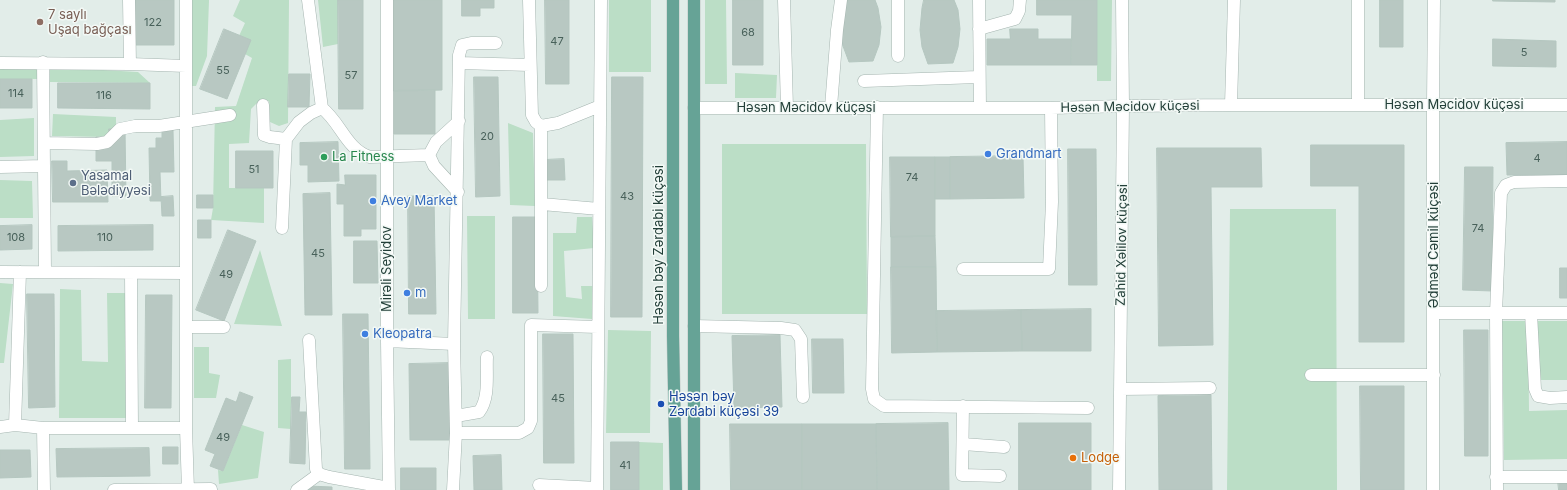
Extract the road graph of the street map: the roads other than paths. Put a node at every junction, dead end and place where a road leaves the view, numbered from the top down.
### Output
1 (129, 0) edge
2 (186, 0) edge
3 (308, 0) edge
4 (387, 0) edge
5 (529, 0) edge
6 (601, 0) edge
7 (673, 0) edge
8 (694, 0) edge
9 (784, 0) edge
10 (842, 0) edge
11 (898, 0) edge
12 (978, 0) edge
13 (1020, 0) edge
14 (1122, 0) edge
15 (1234, 0) edge
16 (1358, 0) edge
17 (1434, 0) edge
18 (979, 29) junction
19 (496, 43) dead end
20 (898, 56) dead end
21 (43, 62) junction
22 (0, 63) edge
23 (459, 63) junction
24 (130, 64) junction
25 (530, 65) junction
26 (186, 66) junction
27 (978, 77) junction
28 (864, 81) dead end
29 (1433, 104) junction
30 (263, 105) dead end
31 (1231, 105) junction
32 (1358, 105) junction
33 (1567, 105) edge
34 (600, 106) junction
35 (1123, 106) junction
36 (322, 108) junction
37 (694, 108) junction
38 (787, 108) junction
39 (831, 108) junction
40 (877, 108) junction
41 (980, 108) junction
42 (1051, 108) junction
43 (230, 115) dead end
44 (186, 121) junction
45 (459, 121) junction
46 (541, 126) junction
47 (286, 139) junction
48 (44, 143) junction
49 (430, 155) junction
50 (387, 157) junction
51 (44, 166) junction
52 (0, 167) edge
53 (1567, 181) edge
54 (458, 192) junction
55 (542, 204) junction
56 (599, 209) junction
57 (282, 228) dead end
58 (963, 269) dead end
59 (0, 272) edge
60 (20, 272) junction
61 (45, 272) junction
62 (131, 273) junction
63 (186, 274) junction
64 (541, 286) dead end
65 (1434, 313) junction
66 (1496, 313) junction
67 (1531, 313) junction
68 (1567, 313) edge
69 (186, 326) junction
70 (694, 326) junction
71 (224, 327) dead end
72 (598, 327) junction
73 (309, 340) dead end
74 (387, 341) junction
75 (454, 344) junction
76 (486, 357) dead end
77 (1434, 374) junction
78 (1311, 375) dead end
79 (1210, 388) dead end
80 (1120, 389) junction
81 (803, 397) dead end
82 (1567, 397) edge
83 (963, 406) junction
84 (1088, 408) dead end
85 (456, 416) junction
86 (15, 425) junction
87 (0, 427) edge
88 (43, 428) junction
89 (132, 428) junction
90 (186, 428) junction
91 (456, 433) junction
92 (963, 444) junction
93 (1004, 447) dead end
94 (318, 474) junction
95 (1000, 476) dead end
96 (1496, 477) junction
97 (1567, 477) edge
98 (539, 485) dead end
99 (188, 489) edge
100 (389, 489) edge
101 (597, 489) edge
102 (44, 490) edge
103 (114, 490) edge
104 (212, 490) edge
105 (297, 490) edge
106 (453, 490) edge
107 (676, 490) edge
108 (694, 490) edge
109 (1119, 490) edge
110 (1434, 490) edge
111 (1496, 490) edge

1 - 24 street
2 - 26 street
3 - 36 street
4 - 50 street, Mirəli Seyidov
5 - 25 street
6 - 34 street
7 - 107 main road, Həsən bəy Zərdabi küçəsi
8 - 37 main road
9 - 38 street
10 - 39 street
11 - 20 street
12 - 18 street
13 - 18 street
14 - 35 street, Zahid Xəlilov küçəsi
15 - 31 street
16 - 32 street
17 - 29 street, Ədməd Cəmil küçəsi
18 - 27 street
19 - 23 street
21 - 22 street
21 - 24 street
21 - 48 street
23 - 25 street
23 - 45 street
24 - 26 street
25 - 46 street
26 - 44 street
27 - 28 street
27 - 41 street
29 - 32 street, Həsən Məcidov küçəsi
29 - 33 street, Həsən Məcidov küçəsi
29 - 65 street, Ədməd Cəmil küçəsi
30 - 47 street
31 - 32 street, Həsən Məcidov küçəsi
31 - 35 street, Həsən Məcidov küçəsi
34 - 46 street
34 - 56 street
35 - 42 street, Həsən Məcidov küçəsi
35 - 80 street, Zahid Xəlilov küçəsi
36 - 47 street
36 - 50 street
37 - 38 street, Həsən Məcidov küçəsi
37 - 70 main road
38 - 39 street, Həsən Məcidov küçəsi
39 - 40 street, Həsən Məcidov küçəsi
40 - 41 street, Həsən Məcidov küçəsi
40 - 83 street
41 - 42 street, Həsən Məcidov küçəsi
42 - 58 street
43 - 44 street
44 - 48 street
44 - 63 street
45 - 49 street
45 - 54 street
46 - 55 street
47 - 57 street
48 - 51 street
49 - 50 street
49 - 54 street
50 - 74 street, Mirəli Seyidov
51 - 52 street
51 - 61 street
53 - 66 street
54 - 75 street
55 - 56 street
55 - 64 street
56 - 72 street
59 - 60 street
60 - 61 street
60 - 86 street
61 - 62 street
62 - 63 street
62 - 89 street
63 - 69 street
65 - 66 street
65 - 77 street, Ədməd Cəmil küçəsi
66 - 67 street
66 - 96 street
67 - 68 street
67 - 82 street
69 - 71 street
69 - 90 street
70 - 81 street
70 - 108 main road
72 - 91 street
72 - 101 street
73 - 94 street
74 - 75 street
74 - 100 street, Mirəli Seyidov
75 - 85 street
76 - 85 street
77 - 78 street
77 - 110 street, Ədməd Cəmil küçəsi
79 - 80 street
80 - 109 street, Zahid Xəlilov küçəsi
83 - 84 street
83 - 92 street
85 - 91 street
86 - 87 street
86 - 88 street
88 - 89 street
88 - 102 street
89 - 90 street
90 - 99 street
91 - 106 street
92 - 93 street
92 - 95 street
94 - 100 street
94 - 105 street
96 - 97 street
96 - 111 street
98 - 101 street
99 - 103 street
99 - 104 street

